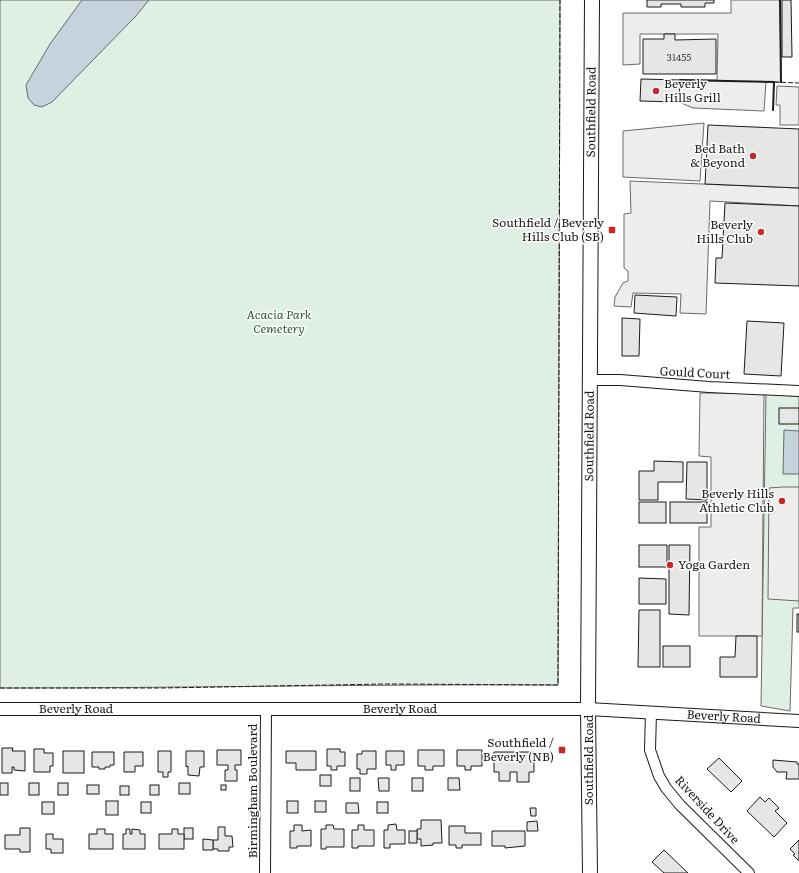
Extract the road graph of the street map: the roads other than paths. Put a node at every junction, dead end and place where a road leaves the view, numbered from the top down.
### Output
1 (592, 0) edge
2 (590, 380) junction
3 (799, 390) edge
4 (0, 709) edge
5 (588, 709) junction
6 (266, 710) junction
7 (651, 712) junction
8 (799, 721) edge
9 (265, 873) edge
10 (590, 873) edge
11 (749, 873) edge

1 - 2 main road, Southfield Road
2 - 3 street, Gould Court
2 - 5 main road, Southfield Road
4 - 6 street, Beverly Road
5 - 6 street, Beverly Road
5 - 7 street, Beverly Road
5 - 10 main road, Southfield Road
6 - 9 street, Birmingham Boulevard
7 - 8 street, Beverly Road
7 - 11 street, Riverside Drive

